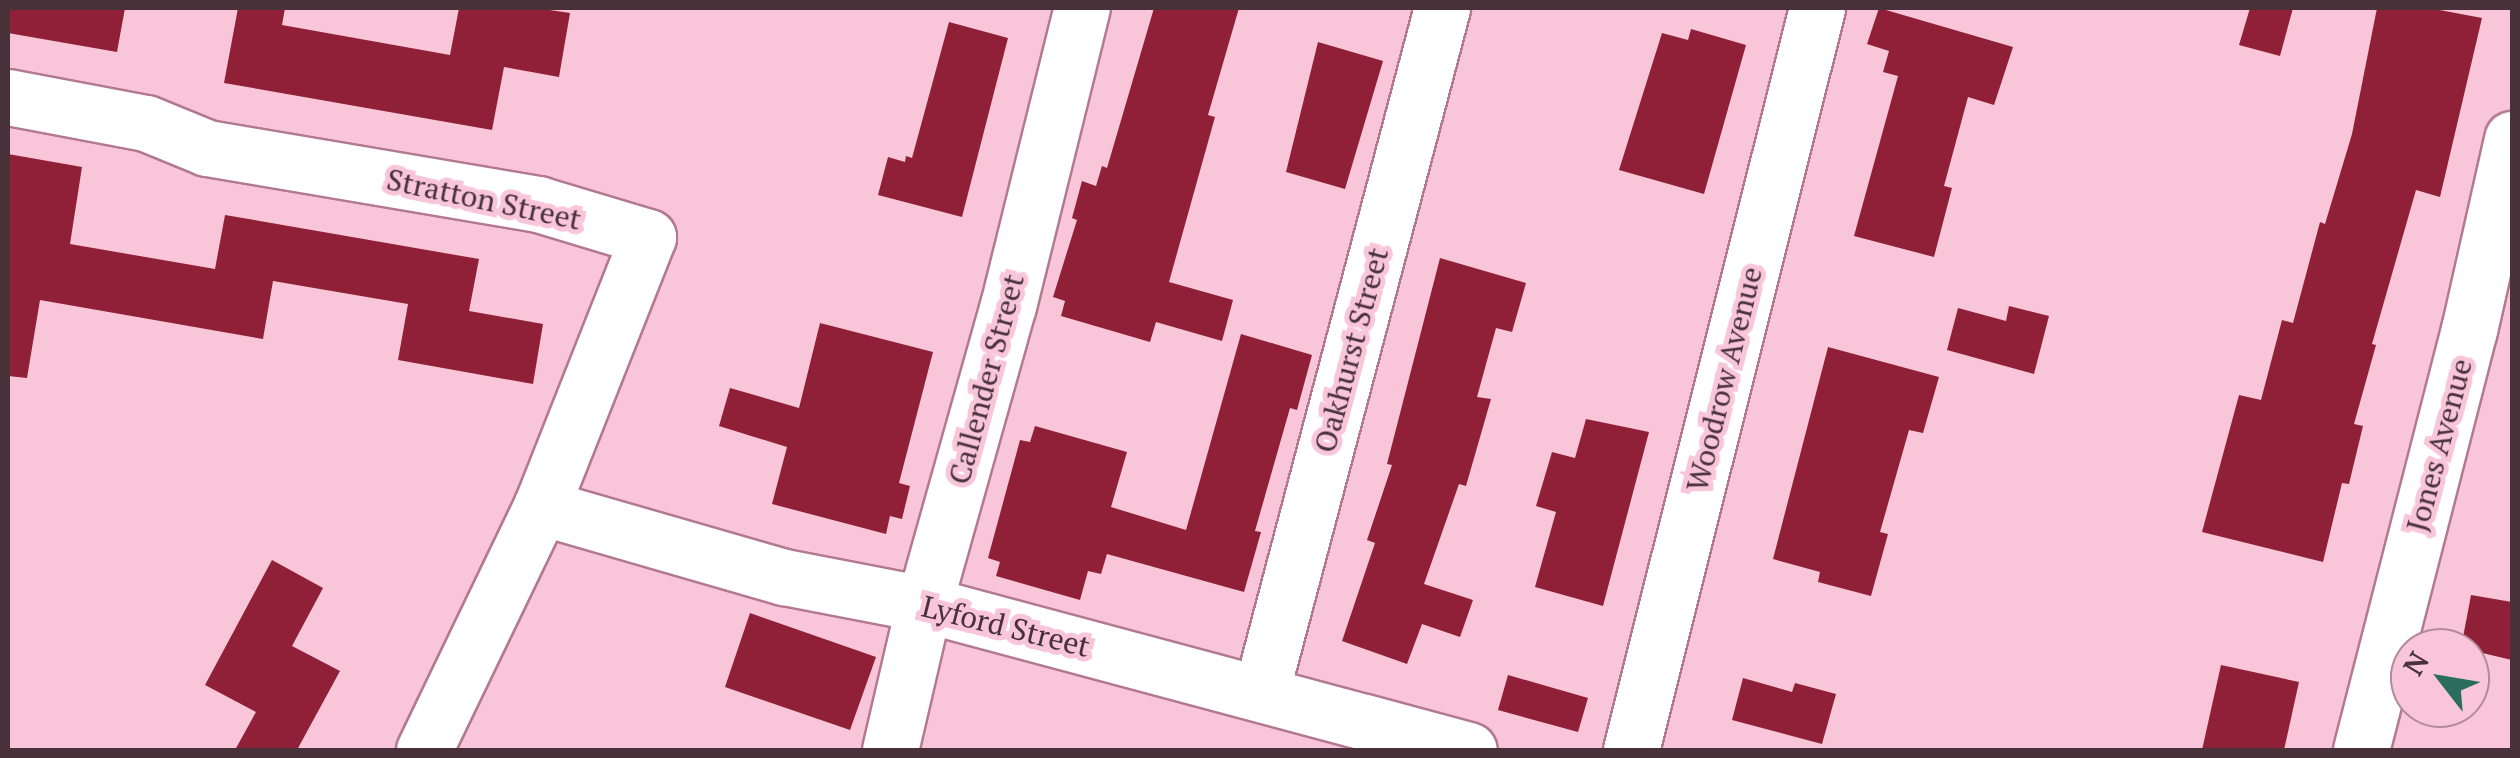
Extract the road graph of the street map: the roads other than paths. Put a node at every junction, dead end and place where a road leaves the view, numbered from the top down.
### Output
1 (1082, 8) edge
2 (1442, 8) edge
3 (1816, 8) edge
4 (8, 97) edge
5 (2512, 139) edge
6 (541, 507) junction
7 (924, 604) junction
8 (1261, 692) junction
9 (424, 750) edge
10 (890, 750) edge
11 (1469, 750) edge
12 (1631, 750) edge
13 (2360, 750) edge

1 - 7 street, Callender Street
2 - 8 street, Oakhurst Street
3 - 12 street, Woodrow Avenue
4 - 6 street, Stratton Street
5 - 13 street, Jones Avenue
6 - 7 street, Lyford Street
6 - 9 street, Stratton Street
7 - 8 street, Lyford Street
7 - 10 street, Callender Street
8 - 11 street, Lyford Street

